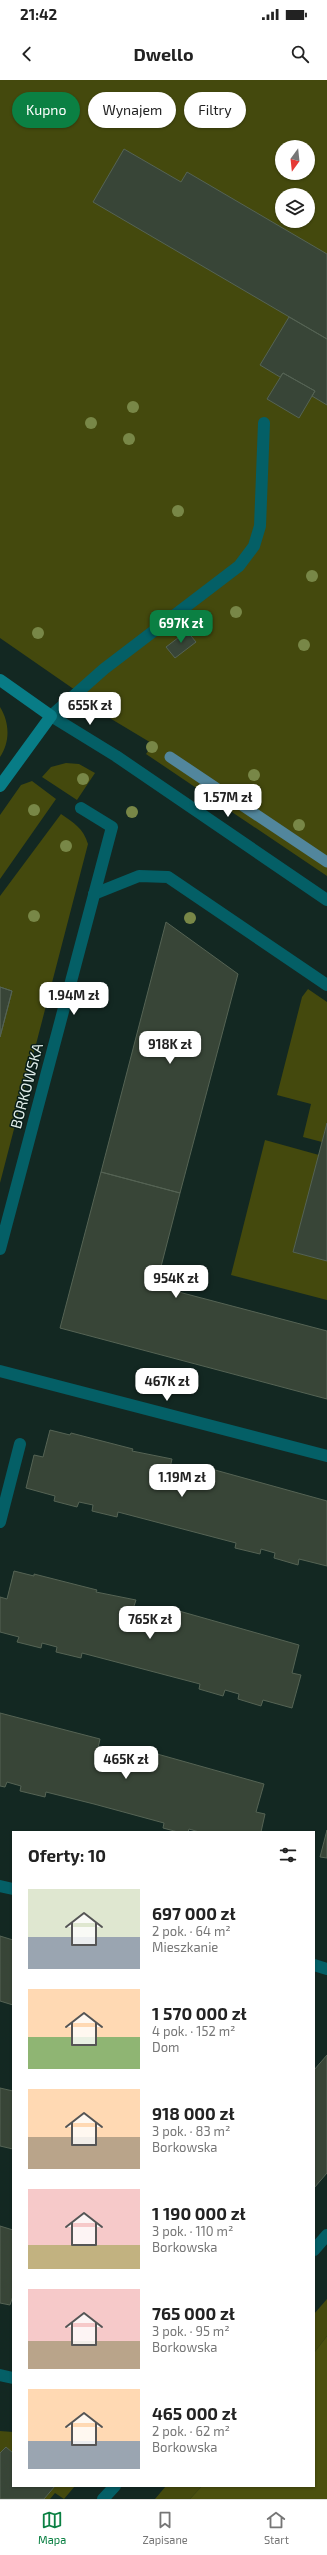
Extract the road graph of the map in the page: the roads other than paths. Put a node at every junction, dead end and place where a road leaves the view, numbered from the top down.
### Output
1 (264, 423) dead end
2 (0, 680) edge
3 (51, 716) junction
4 (0, 786) edge
5 (81, 808) dead end
6 (94, 894) junction
7 (327, 900) edge
8 (327, 985) edge
9 (0, 1249) edge
10 (0, 1371) edge
11 (20, 1444) dead end
12 (327, 1456) edge
13 (0, 1522) edge
14 (0, 1886) edge
15 (12, 1889) edge
16 (315, 1965) edge
17 (327, 1969) edge
18 (327, 2235) edge
19 (315, 2249) edge
20 (0, 2375) edge
21 (12, 2378) edge
22 (114, 2487) edge
23 (104, 2499) edge

1 - 3 street
2 - 3 street
3 - 4 street
3 - 7 street
5 - 6 street, BORKOWSKA
6 - 8 street
6 - 9 street, BORKOWSKA
10 - 12 street
11 - 13 street
14 - 15 street
16 - 17 street
18 - 19 street
20 - 21 street
22 - 23 street

